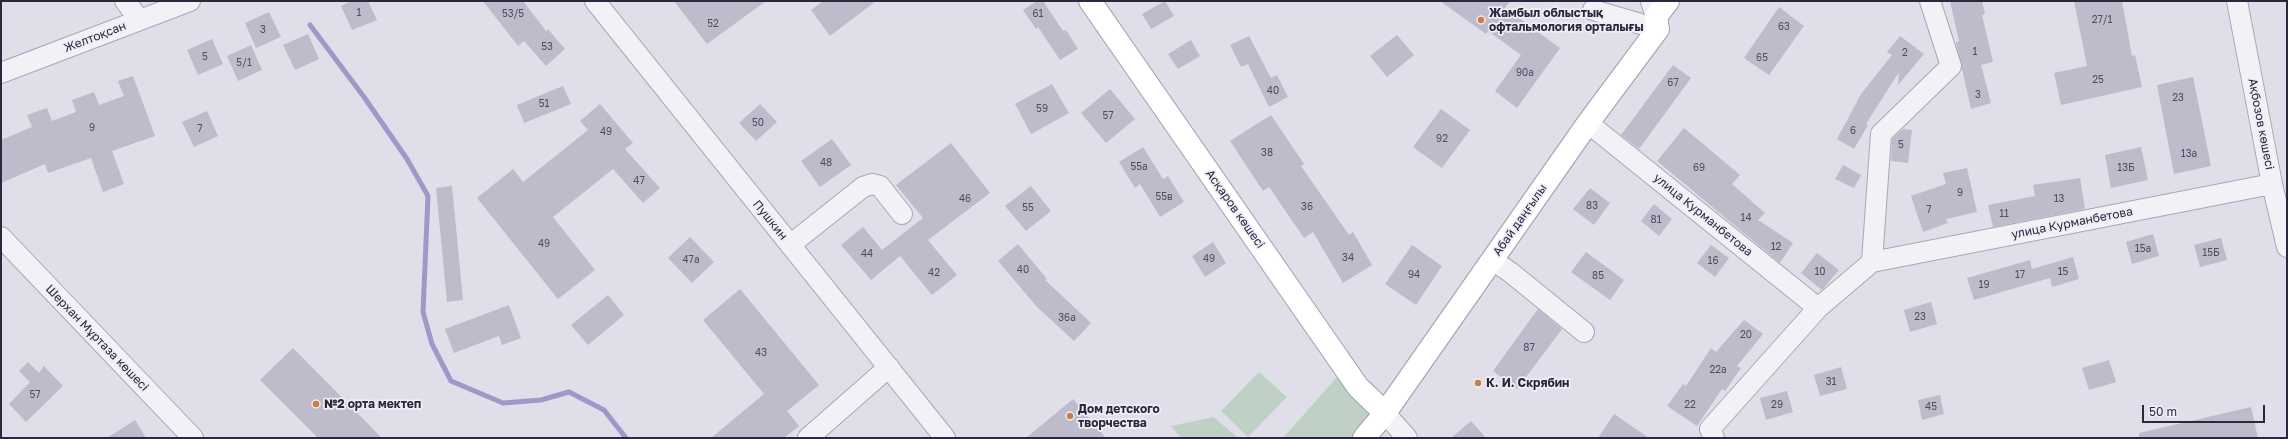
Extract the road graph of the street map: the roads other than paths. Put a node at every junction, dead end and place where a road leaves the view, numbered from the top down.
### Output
1 (125, 1) edge
2 (190, 1) edge
3 (595, 1) edge
4 (1090, 1) edge
5 (1930, 1) edge
6 (2237, 1) edge
7 (1593, 10) dead end
8 (1658, 12) edge
9 (140, 20) junction
10 (1, 73) edge
11 (1588, 123) junction
12 (2272, 184) junction
13 (902, 214) dead end
14 (1, 237) edge
15 (790, 245) junction
16 (2287, 247) edge
17 (1492, 260) junction
18 (1872, 262) junction
19 (1818, 308) junction
20 (1584, 332) dead end
21 (888, 367) junction
22 (1385, 413) junction
23 (193, 438) edge
24 (808, 438) edge
25 (945, 438) edge
26 (1364, 438) edge
27 (1407, 438) edge
28 (1714, 438) edge

1 - 9 street
2 - 9 street, Желтоқсан
3 - 15 street, Пушкин
4 - 22 main road, Асқаров көшесі
5 - 18 street
6 - 12 street, Ақбозов көшесі
7 - 8 street
8 - 11 main road, Абай даңғылы
9 - 10 street, Желтоқсан
11 - 17 main road, Абай даңғылы
11 - 19 street, улица Курманбетова
12 - 16 street, Ақбозов көшесі
12 - 18 street, улица Курманбетова
13 - 15 street
14 - 23 street, Шерхан Мұртаза көшесі
15 - 21 street, Пушкин
17 - 20 street
17 - 22 main road, Абай даңғылы
18 - 19 street, улица Курманбетова
19 - 28 street, улица Курманбетова
21 - 24 street
21 - 25 street, Пушкин
22 - 26 main road, Абай даңғылы
22 - 27 street

